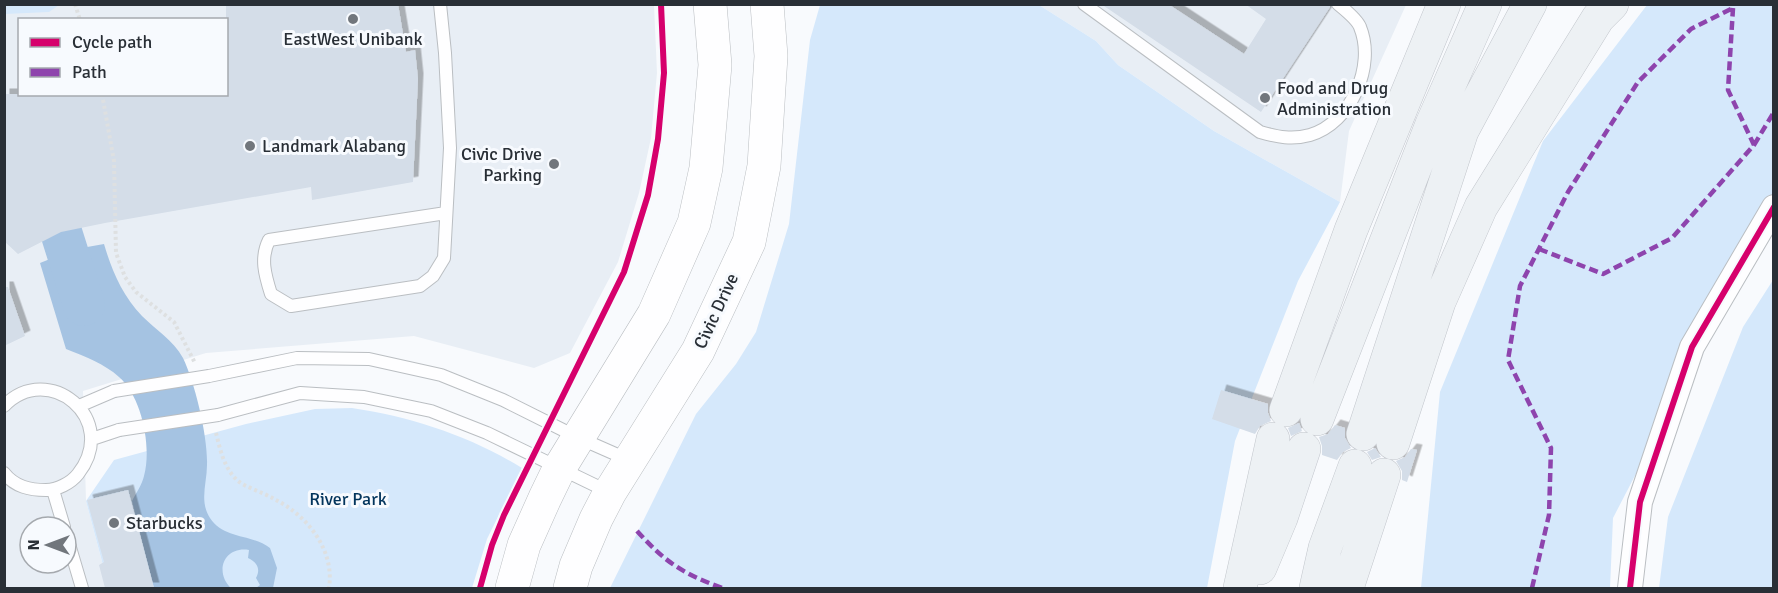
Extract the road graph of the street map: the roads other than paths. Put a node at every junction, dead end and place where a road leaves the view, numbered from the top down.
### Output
1 (440, 4) edge
2 (710, 4) edge
3 (767, 4) edge
4 (1084, 4) edge
5 (1338, 4) edge
6 (1444, 4) edge
7 (1530, 4) edge
8 (1612, 4) edge
9 (1481, 11) edge
10 (1773, 207) edge
11 (446, 213) junction
12 (4, 406) edge
13 (79, 406) junction
14 (1286, 410) dead end
15 (1317, 419) dead end
16 (579, 438) junction
17 (92, 439) junction
18 (1273, 439) dead end
19 (1304, 449) dead end
20 (629, 460) junction
21 (559, 469) junction
22 (4, 473) edge
23 (53, 490) junction
24 (610, 492) junction
25 (60, 515) edge
26 (1325, 548) junction
27 (512, 588) edge
28 (570, 588) edge
29 (1240, 588) edge
30 (1251, 588) edge
31 (1305, 588) edge
32 (1316, 588) edge
33 (1347, 588) edge
34 (1629, 588) edge

1 - 11 lane
2 - 16 main road
3 - 20 main road, Civic Drive
4 - 5 lane
6 - 14 highway
7 - 8 highway
9 - 15 highway
10 - 34 street
11 - 11 lane
12 - 13 lane
13 - 16 lane, bridge
13 - 17 lane
16 - 20 lane
16 - 21 main road
17 - 21 lane, bridge
17 - 23 lane
18 - 29 highway
19 - 30 highway
20 - 24 main road, Civic Drive
21 - 24 lane
21 - 27 main road
22 - 23 lane
23 - 25 lane
24 - 28 main road, Civic Drive
26 - 31 highway
26 - 32 highway
26 - 33 highway

